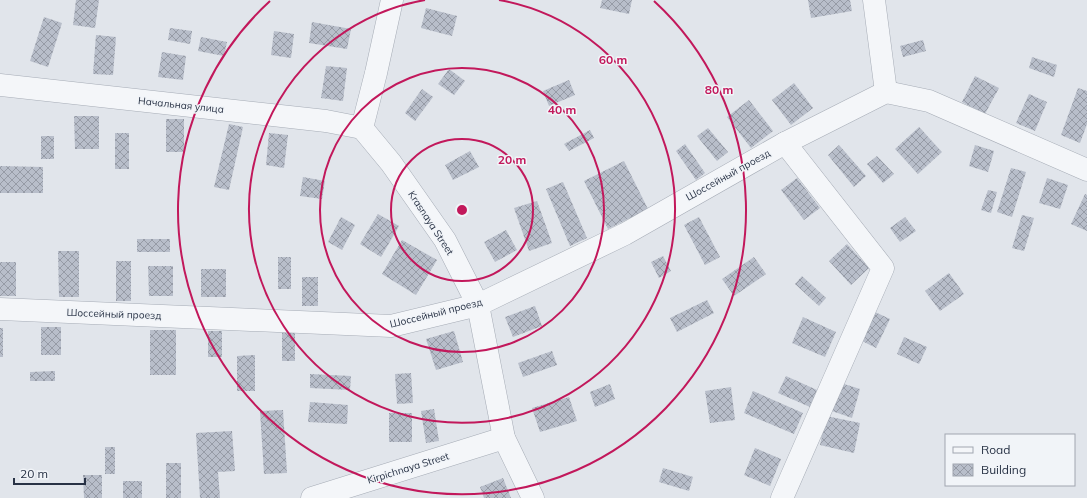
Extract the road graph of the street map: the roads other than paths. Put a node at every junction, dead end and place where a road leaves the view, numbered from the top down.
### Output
1 (392, 0) edge
2 (874, 0) edge
3 (0, 85) edge
4 (886, 92) junction
5 (362, 128) junction
6 (786, 143) junction
7 (1087, 170) edge
8 (478, 305) junction
9 (0, 309) edge
10 (504, 438) junction
11 (312, 498) edge
12 (533, 498) edge
13 (782, 498) edge

1 - 5 street
2 - 4 street
3 - 5 street, Начальная улица
4 - 6 street, Шоссейный проезд
4 - 7 street
5 - 8 street, Krasnaya Street
6 - 8 street, Шоссейный проезд
6 - 13 street
8 - 9 street, Шоссейный проезд
8 - 10 street, Krasnaya Street
10 - 11 street, Kirpichnaya Street
10 - 12 street, Krasnaya Street

